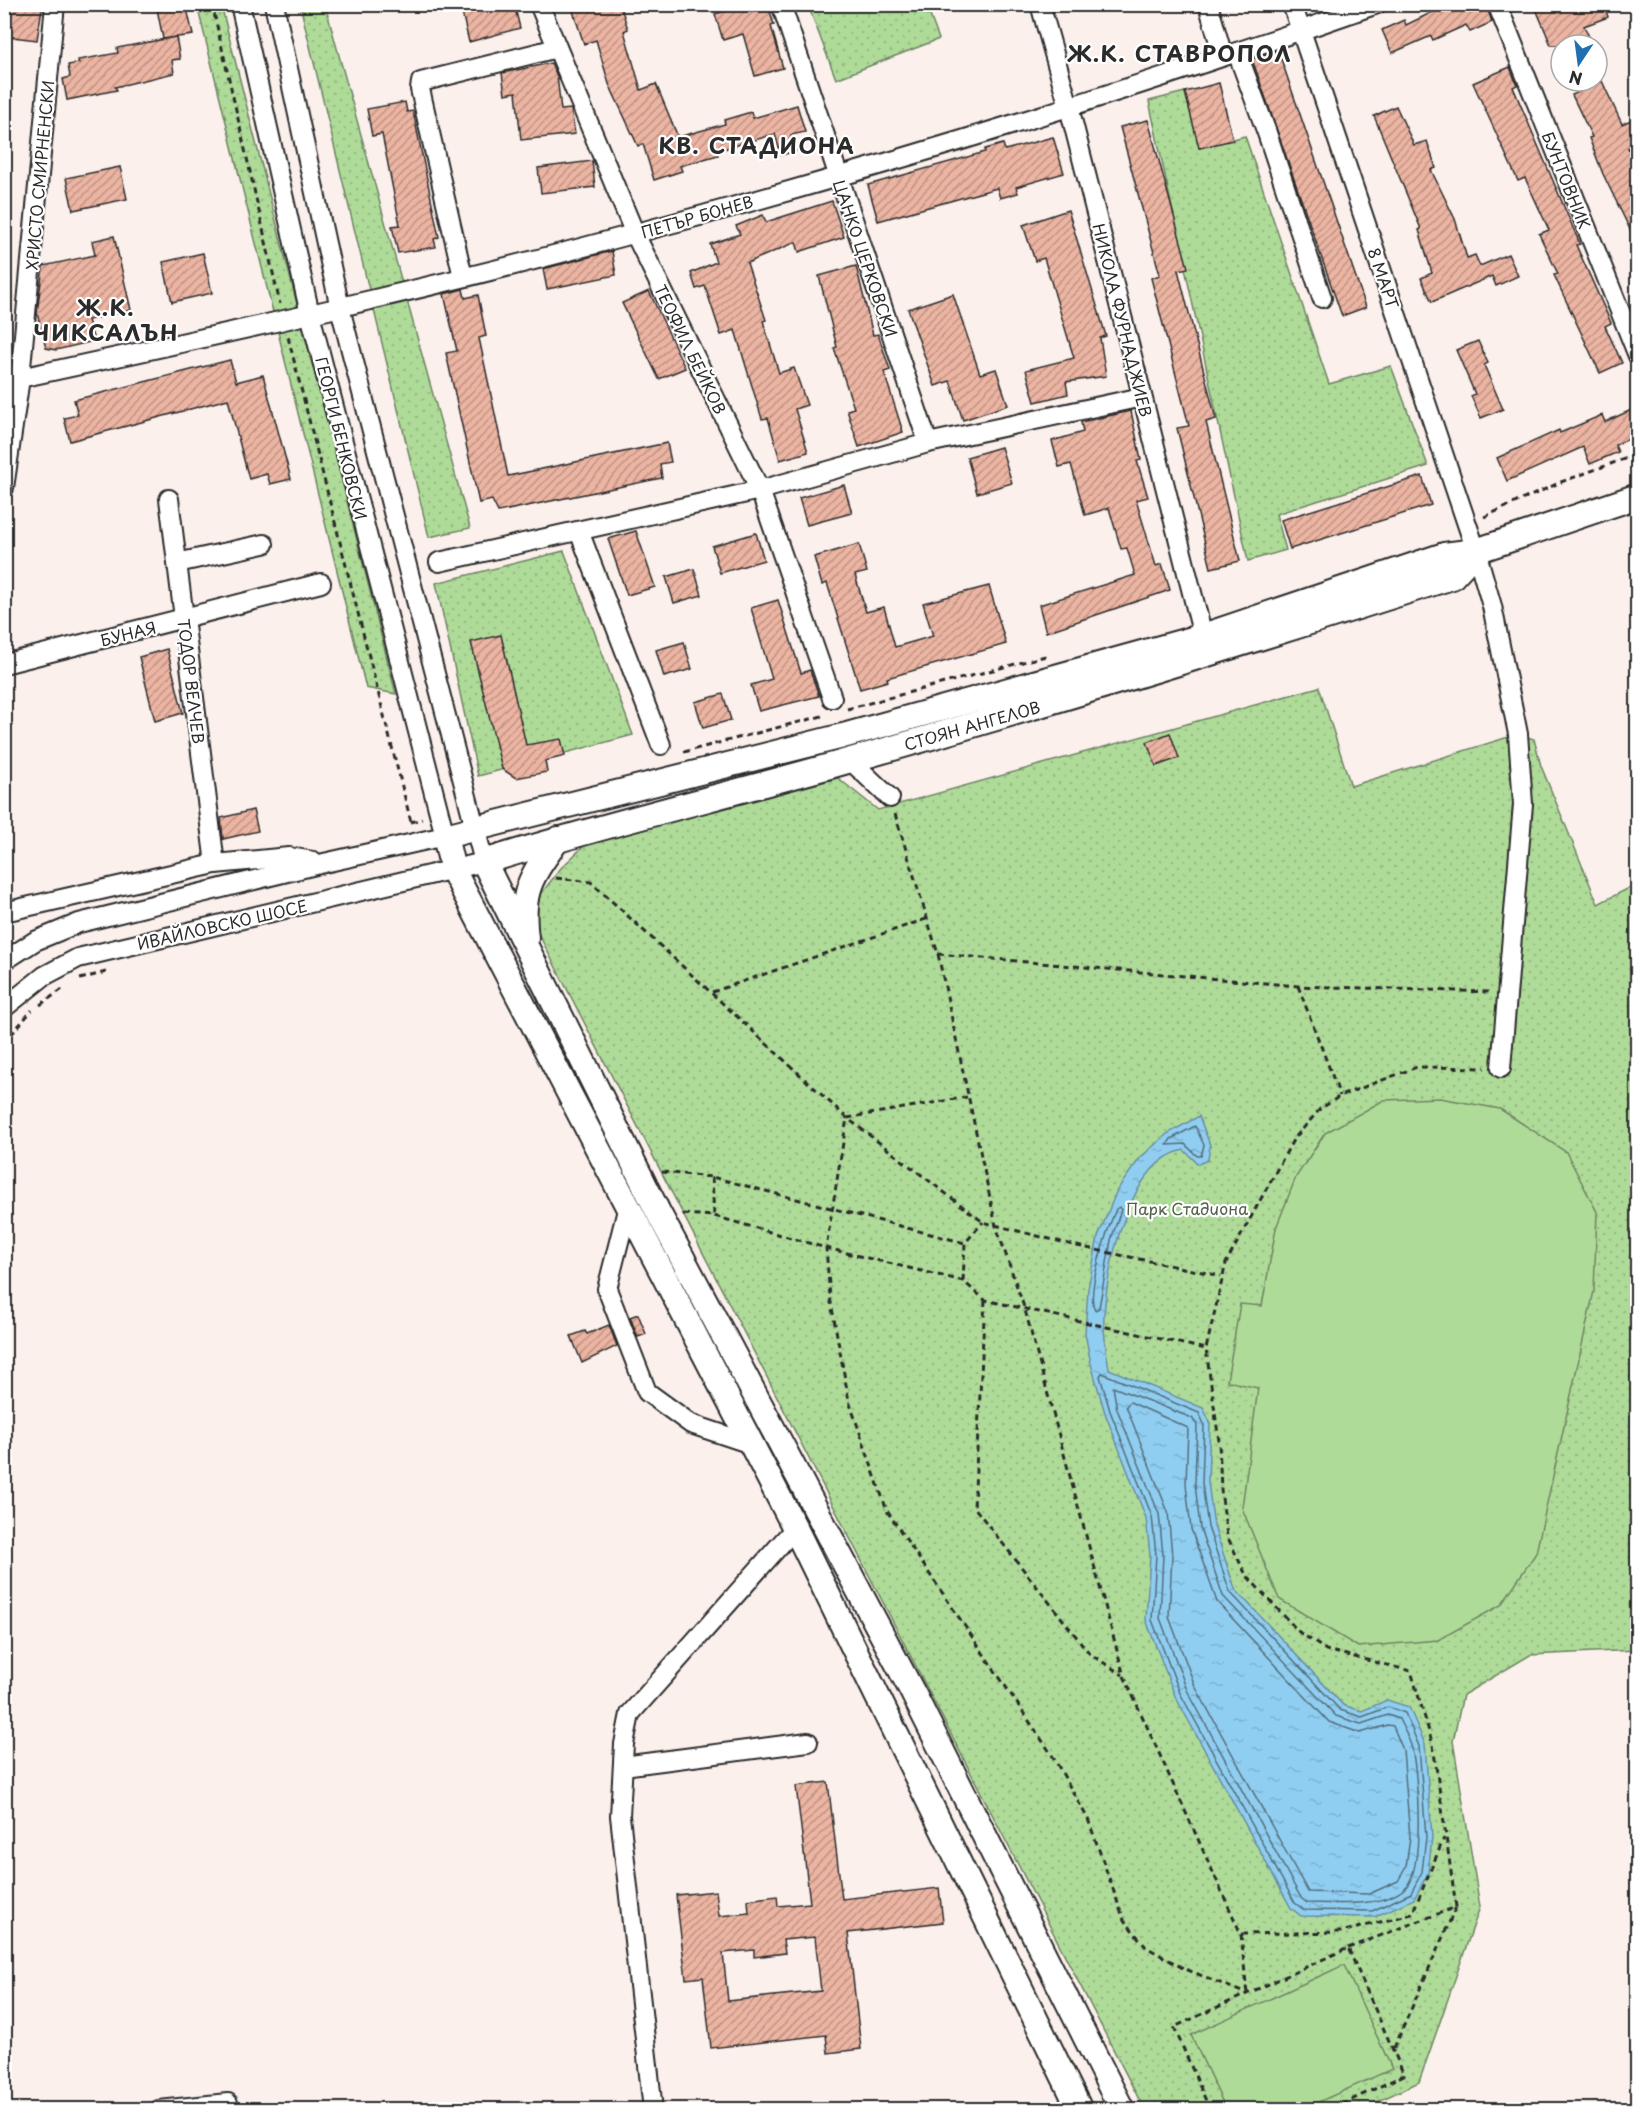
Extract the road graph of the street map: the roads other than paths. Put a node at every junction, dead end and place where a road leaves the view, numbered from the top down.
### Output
1 (55, 4) edge
2 (240, 4) edge
3 (274, 4) edge
4 (539, 4) edge
5 (781, 4) edge
6 (1040, 4) edge
7 (1208, 4) edge
8 (1292, 4) edge
9 (1377, 4) edge
10 (1497, 4) edge
11 (1301, 31) junction
12 (557, 48) junction
13 (1230, 54) junction
14 (1069, 107) junction
15 (838, 176) junction
16 (635, 234) junction
17 (463, 277) junction
18 (1322, 298) dead end
19 (340, 308) junction
20 (310, 314) junction
21 (1638, 356) edge
22 (12, 377) edge
23 (1142, 397) junction
24 (928, 443) junction
25 (4, 488) edge
26 (760, 490) junction
27 (1638, 495) edge
28 (169, 499) dead end
29 (579, 531) junction
30 (264, 544) dead end
31 (1476, 551) junction
32 (439, 562) dead end
33 (177, 563) junction
34 (321, 583) dead end
35 (184, 619) junction
36 (1203, 636) junction
37 (4, 664) edge
38 (832, 698) dead end
39 (669, 750) road end
40 (850, 760) junction
41 (890, 798) road end
42 (475, 830) junction
43 (445, 836) junction
44 (558, 839) junction
45 (324, 862) junction
46 (484, 862) junction
47 (215, 864) junction
48 (453, 870) junction
49 (4, 912) edge
50 (527, 951) junction
51 (4, 961) edge
52 (6, 1003) edge
53 (1501, 1068) road end
54 (628, 1206) junction
55 (751, 1444) junction
56 (795, 1528) junction
57 (808, 1742) dead end
58 (623, 1766) junction
59 (228, 2103) dead end
60 (159, 2109) edge
61 (653, 2109) edge
62 (1080, 2109) edge
63 (1122, 2109) edge

1 - 22 street, ХРИСТО СМИРНЕНСКИ
2 - 20 street, ГЕОРГИ БЕНКОВСКИ
3 - 19 street, ГЕОРГИ БЕНКОВСКИ
4 - 12 street, ТЕОФИЛ БЕЙКОВ
5 - 15 street, ЦАНКО ЦЕРКОВСКИ
6 - 14 street, НИКОЛА ФУРНАДЖИЕВ
7 - 13 street
8 - 11 street, 8 МАРТ
9 - 11 street, ПЕТЪР БОНЕВ
10 - 21 street, БУНТОВНИК
11 - 13 street, ПЕТЪР БОНЕВ
11 - 31 street, 8 МАРТ
12 - 16 street, ТЕОФИЛ БЕЙКОВ
12 - 17 street
13 - 14 street, ПЕТЪР БОНЕВ
13 - 18 street
14 - 15 street, ПЕТЪР БОНЕВ
14 - 23 street, НИКОЛА ФУРНАДЖИЕВ
15 - 16 street, ПЕТЪР БОНЕВ
15 - 24 street, ЦАНКО ЦЕРКОВСКИ
16 - 17 street, ПЕТЪР БОНЕВ
16 - 26 street, ТЕОФИЛ БЕЙКОВ
17 - 19 street, ПЕТЪР БОНЕВ
19 - 20 street, ПЕТЪР БОНЕВ
19 - 42 street, ГЕОРГИ БЕНКОВСКИ
20 - 22 street, ПЕТЪР БОНЕВ
20 - 43 street, ГЕОРГИ БЕНКОВСКИ
22 - 25 street, ХРИСТО СМИРНЕНСКИ
23 - 24 street
23 - 36 street, НИКОЛА ФУРНАДЖИЕВ
24 - 26 street
26 - 29 street
26 - 38 street, ТЕОФИЛ БЕЙКОВ
27 - 31 main road, СТОЯН АНГЕЛОВ
28 - 33 street, ТОДОР ВЕЛЧЕВ
29 - 32 street
29 - 39 street
30 - 33 street
31 - 36 main road, СТОЯН АНГЕЛОВ
31 - 40 main road, СТОЯН АНГЕЛОВ
31 - 53 street, 8 МАРТ
33 - 35 street, ТОДОР ВЕЛЧЕВ
34 - 35 street, БУНАЯ
35 - 37 street, БУНАЯ
35 - 47 street, ТОДОР ВЕЛЧЕВ
36 - 42 main road, СТОЯН АНГЕЛОВ
40 - 41 street
40 - 44 main road, СТОЯН АНГЕЛОВ
42 - 43 main road, СТОЯН АНГЕЛОВ
42 - 46 street, ГЕОРГИ БЕНКОВСКИ
43 - 45 street, ИВАЙЛОВСКО ШОСЕ
43 - 48 main road, ГЕОРГИ БЕНКОВСКИ
44 - 46 main road, СТОЯН АНГЕЛОВ
44 - 50 main road
45 - 47 street
45 - 51 street, ИВАЙЛОВСКО ШОСЕ
46 - 48 street, СТОЯН АНГЕЛОВ
46 - 50 main road
47 - 49 street
48 - 52 street, ИВАЙЛОВСКО ШОСЕ
48 - 54 main road, ГЕОРГИ БЕНКОВСКИ
50 - 63 main road
54 - 55 main road, ГЕОРГИ БЕНКОВСКИ
54 - 55 street
55 - 56 main road, ГЕОРГИ БЕНКОВСКИ
56 - 58 street
56 - 62 main road, ГЕОРГИ БЕНКОВСКИ
57 - 58 street
58 - 61 street
59 - 60 street

